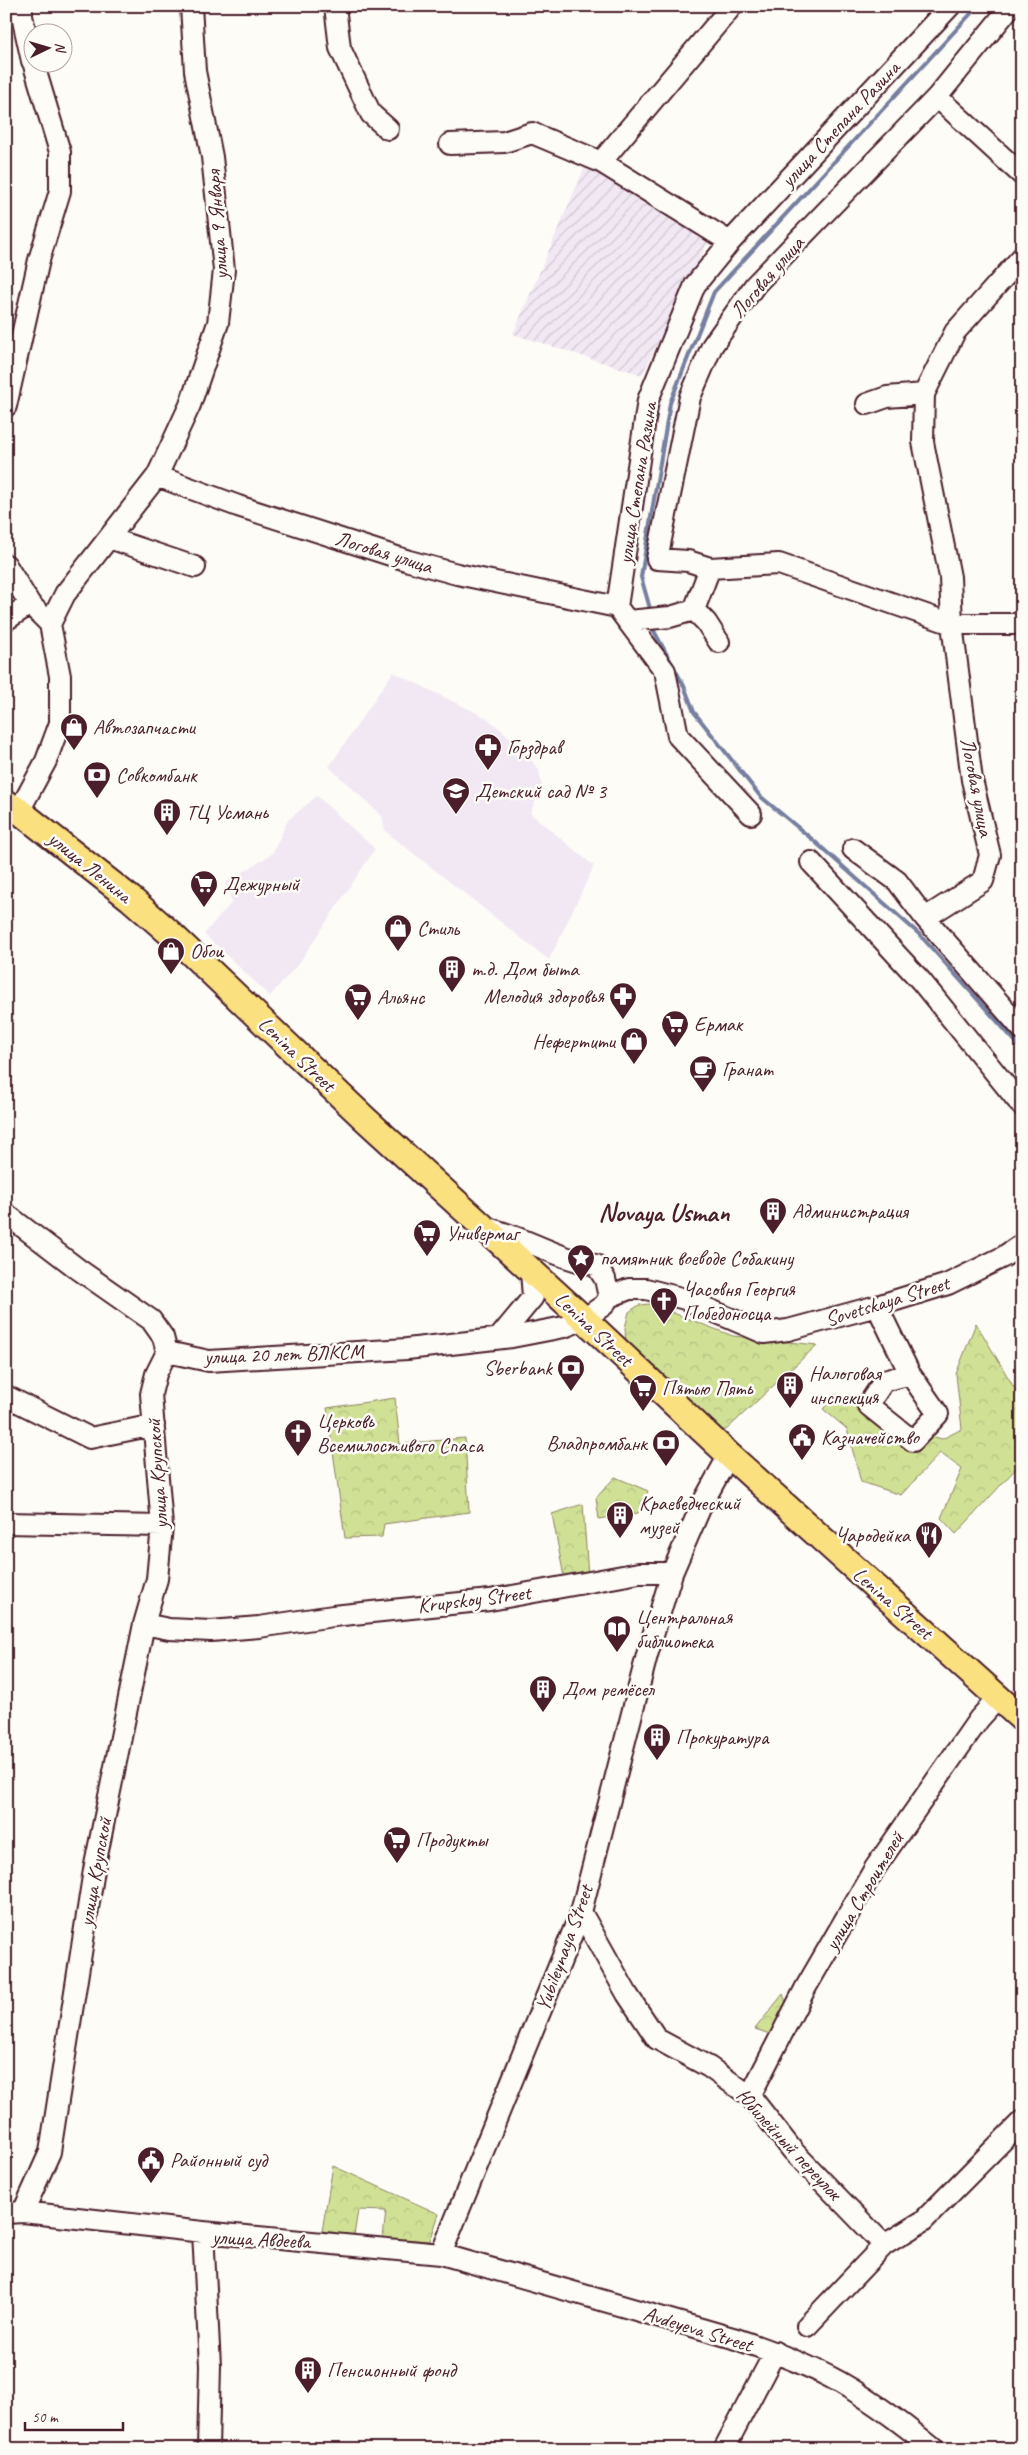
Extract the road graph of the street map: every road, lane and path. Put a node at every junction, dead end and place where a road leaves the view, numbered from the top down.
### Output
1 (22, 6) edge
2 (191, 6) edge
3 (335, 6) edge
4 (732, 6) edge
5 (950, 6) edge
6 (1011, 6) edge
7 (23, 22) edge
8 (36, 72) edge
9 (937, 97) junction
10 (388, 129) dead end
11 (450, 144) dead end
12 (601, 162) junction
13 (1022, 175) edge
14 (730, 242) junction
15 (1022, 257) edge
16 (924, 394) junction
17 (868, 404) dead end
18 (6, 406) edge
19 (157, 476) junction
20 (109, 538) junction
21 (6, 565) edge
22 (195, 566) dead end
23 (710, 568) junction
24 (30, 604) junction
25 (694, 610) junction
26 (622, 614) junction
27 (6, 620) edge
28 (50, 624) junction
29 (952, 624) junction
30 (1022, 624) edge
31 (719, 642) dead end
32 (13, 807) edge
33 (751, 814) dead end
34 (853, 849) dead end
35 (811, 862) dead end
36 (925, 918) junction
37 (1022, 1029) edge
38 (1022, 1106) edge
39 (6, 1214) edge
40 (483, 1227) junction
41 (1022, 1244) edge
42 (531, 1271) junction
43 (609, 1297) junction
44 (877, 1306) junction
45 (584, 1319) junction
46 (499, 1338) junction
47 (167, 1352) junction
48 (910, 1374) dead end
49 (6, 1396) edge
50 (154, 1425) junction
51 (729, 1455) junction
52 (6, 1523) edge
53 (162, 1526) junction
54 (672, 1574) junction
55 (144, 1624) junction
56 (998, 1698) junction
57 (1022, 1719) edge
58 (581, 1912) junction
59 (750, 2096) junction
60 (1022, 2121) edge
61 (15, 2212) edge
62 (203, 2232) junction
63 (884, 2245) junction
64 (441, 2254) junction
65 (807, 2326) dead end
66 (775, 2352) junction
67 (208, 2449) edge
68 (724, 2449) edge
69 (934, 2449) edge

1 - 7 street
2 - 19 street, улица 9 Января
3 - 10 street
4 - 12 street
5 - 14 street, улица Степана Разина
6 - 9 street, Логовая улица
8 - 18 street
9 - 13 street
9 - 23 street, Логовая улица
11 - 12 street
12 - 14 street
14 - 26 street, улица Степана Разина
15 - 16 street, Логовая улица
16 - 17 street
16 - 29 street, Логовая улица
19 - 20 street, улица 9 Января
19 - 26 street, Логовая улица
20 - 22 street
20 - 28 street, улица 9 Января
21 - 24 street
23 - 25 street
23 - 29 street, Логовая улица
24 - 27 street
24 - 28 street
25 - 26 street, Логовая улица
25 - 31 street
26 - 33 street
28 - 32 street
29 - 30 street, Логовая улица
29 - 36 street, Логовая улица
32 - 40 main road, улица Ленина
34 - 36 street
35 - 38 street
36 - 37 street
39 - 47 street
40 - 42 main road, Lenina Street
40 - 43 street
41 - 44 street, Sovetskaya Street
42 - 45 main road, Lenina Street
42 - 46 street
43 - 44 street, Sovetskaya Street
43 - 45 street, Sovetskaya Street
44 - 48 street
45 - 46 street, улица 20 лет ВЛКСМ
45 - 51 main road, Lenina Street
46 - 47 street, улица 20 лет ВЛКСМ
47 - 50 street, улица Крупской
49 - 50 street
50 - 53 street, улица Крупской
51 - 54 street
51 - 56 main road, Lenina Street
52 - 53 street
53 - 55 street, улица Крупской
54 - 55 street, Krupskoy Street
54 - 58 street, Yubileynaya Street
55 - 61 street, улица Крупской
56 - 57 main road, Lenina Street
56 - 59 street, улица Строителей
58 - 59 street, Юбилейный переулок
58 - 64 street, Yubileynaya Street
59 - 63 street, Юбилейный переулок
60 - 63 street
61 - 62 street, улица Крупской
62 - 64 street, улица Авдеева
62 - 67 street, улица Авдеева
63 - 65 street
64 - 66 street, Avdeyeva Street
66 - 68 street
66 - 69 street, Avdeyeva Street

